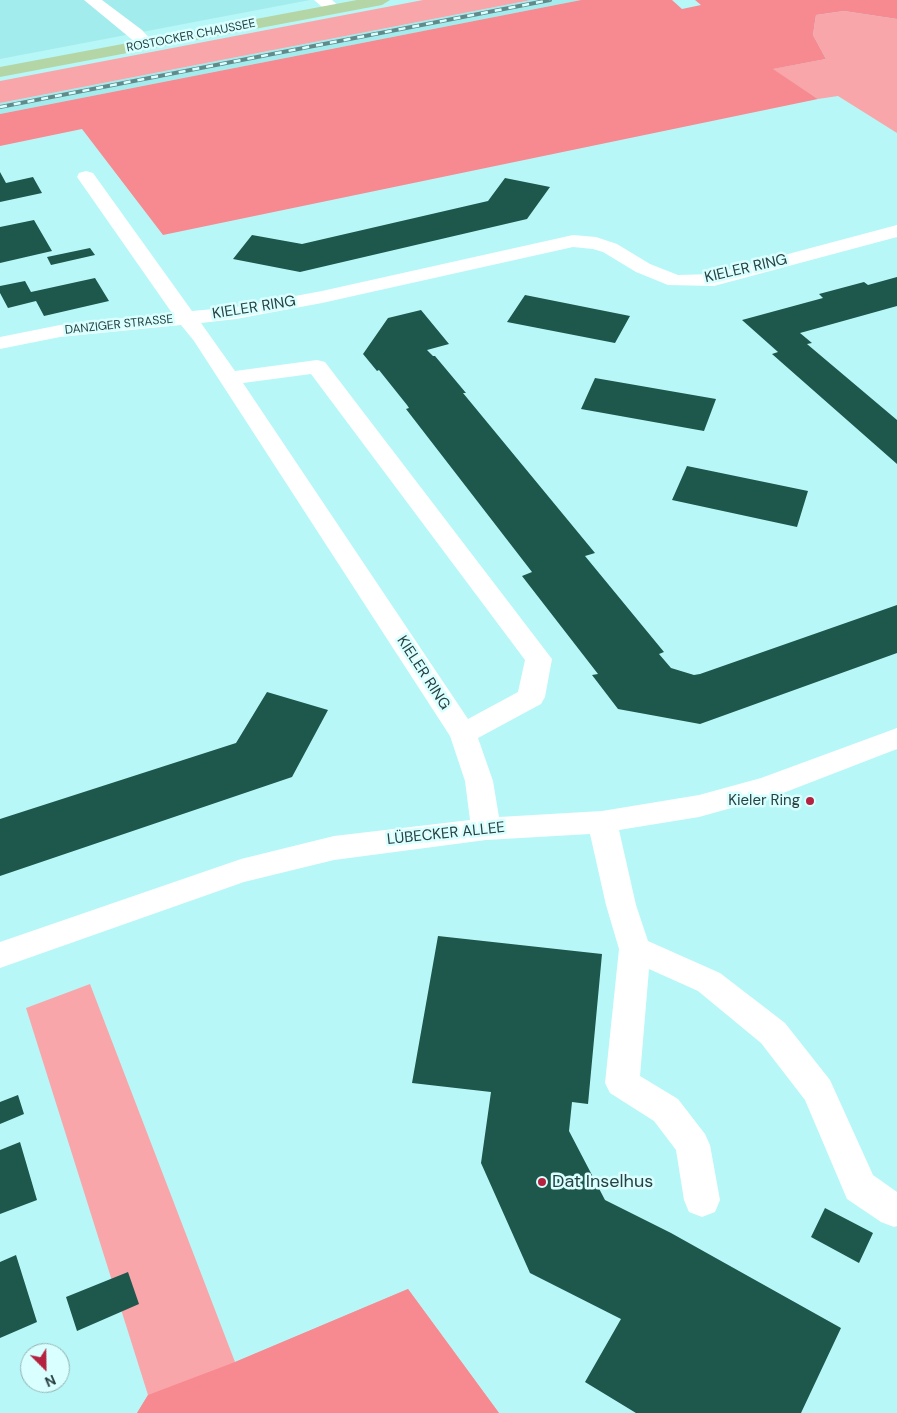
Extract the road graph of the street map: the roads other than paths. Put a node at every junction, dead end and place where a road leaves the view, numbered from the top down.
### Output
1 (92, 0) edge
2 (382, 0) edge
3 (328, 5) edge
4 (147, 44) junction
5 (0, 72) edge
6 (86, 177) dead end
7 (897, 231) edge
8 (186, 318) junction
9 (0, 343) edge
10 (229, 378) junction
11 (463, 734) junction
12 (897, 738) edge
13 (602, 822) junction
14 (486, 829) junction
15 (635, 950) junction
16 (0, 954) edge
17 (702, 1200) dead end
18 (894, 1210) dead end

1 - 4 street
2 - 3 main road, ROSTOCKER CHAUSSEE
3 - 4 main road, ROSTOCKER CHAUSSEE
4 - 5 main road, ROSTOCKER CHAUSSEE
6 - 8 street, DANZIGER STRASSE
7 - 8 street, KIELER RING
8 - 9 street, DANZIGER STRASSE
8 - 10 street, KIELER RING
10 - 11 street, KIELER RING
10 - 11 street
11 - 14 street, KIELER RING
12 - 13 street, LÜBECKER ALLEE
13 - 14 street, LÜBECKER ALLEE
13 - 15 street
14 - 16 street, LÜBECKER ALLEE
15 - 17 street
15 - 18 street

